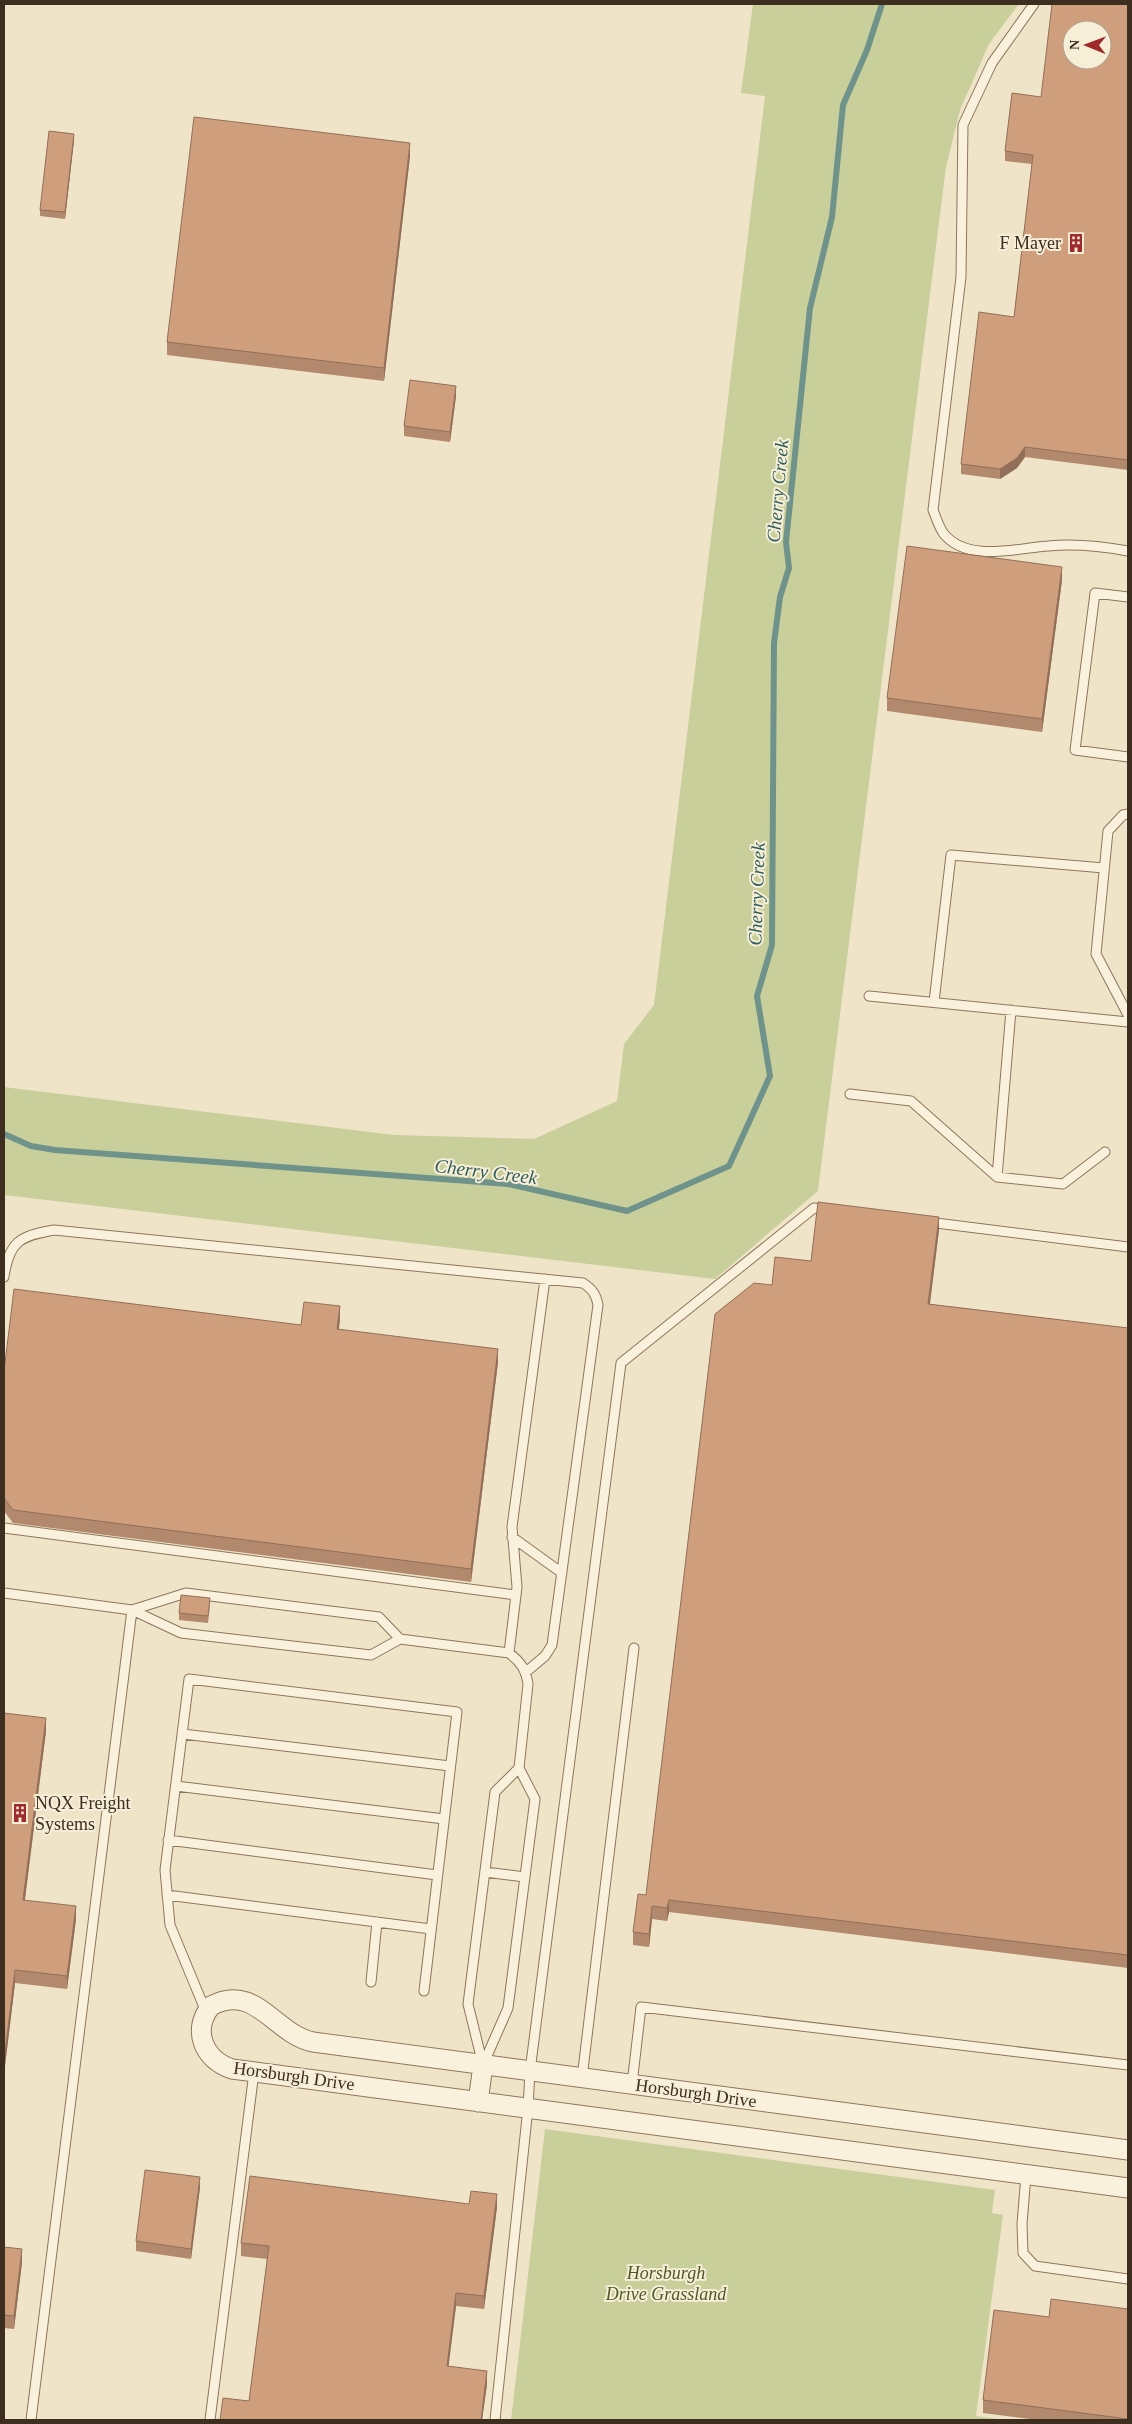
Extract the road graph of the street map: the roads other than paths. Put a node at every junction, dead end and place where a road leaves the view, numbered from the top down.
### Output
1 (1034, 4) edge
2 (1128, 551) edge
3 (1128, 597) edge
4 (1128, 757) edge
5 (1128, 814) edge
6 (1104, 868) junction
7 (869, 996) dead end
8 (934, 1002) junction
9 (1011, 1010) junction
10 (1128, 1015) edge
11 (1128, 1022) edge
12 (850, 1094) dead end
13 (1105, 1152) dead end
14 (997, 1177) junction
15 (834, 1211) edge
16 (922, 1222) edge
17 (1128, 1247) edge
18 (4, 1277) edge
19 (545, 1279) junction
20 (4, 1528) edge
21 (512, 1537) junction
22 (562, 1573) junction
23 (4, 1594) edge
24 (516, 1595) junction
25 (132, 1610) junction
26 (400, 1639) junction
27 (634, 1648) dead end
28 (509, 1653) junction
29 (526, 1672) junction
30 (182, 1734) junction
31 (450, 1766) junction
32 (519, 1768) junction
33 (176, 1786) junction
34 (444, 1819) junction
35 (168, 1840) junction
36 (485, 1872) junction
37 (437, 1875) junction
38 (525, 1877) junction
39 (167, 1895) junction
40 (377, 1922) junction
41 (431, 1929) junction
42 (371, 1982) dead end
43 (424, 1991) dead end
44 (206, 2012) junction
45 (483, 2065) junction
46 (1128, 2065) edge
47 (530, 2071) junction
48 (254, 2072) junction
49 (582, 2078) junction
50 (632, 2084) junction
51 (478, 2102) junction
52 (528, 2108) junction
53 (1128, 2150) edge
54 (1026, 2175) junction
55 (1128, 2188) edge
56 (1128, 2279) edge
57 (31, 2420) edge
58 (210, 2420) edge
59 (495, 2420) edge

1 - 2 lane
3 - 4 lane
5 - 6 lane
6 - 8 lane
6 - 10 lane
7 - 8 lane
8 - 9 lane
9 - 11 lane
9 - 14 lane
12 - 14 lane
13 - 14 lane
15 - 47 lane
16 - 17 lane
18 - 19 lane
19 - 21 lane
19 - 22 lane
20 - 24 lane
21 - 22 lane
21 - 24 lane
22 - 29 lane
23 - 25 lane
24 - 28 lane
25 - 26 lane
25 - 26 lane
25 - 57 lane
26 - 28 lane
27 - 49 lane
28 - 29 lane
29 - 32 lane
30 - 31 lane
30 - 31 lane
30 - 33 lane
31 - 34 lane
32 - 36 lane
32 - 38 lane
33 - 34 lane
33 - 35 lane
34 - 37 lane
35 - 37 lane
35 - 39 lane
36 - 38 lane
36 - 45 lane
37 - 41 lane
38 - 45 lane
39 - 40 lane
39 - 44 lane
40 - 41 lane
40 - 42 lane
41 - 43 lane
44 - 45 street, Horsburgh Drive
44 - 48 street, Horsburgh Drive
45 - 47 street, Horsburgh Drive
45 - 51 street
46 - 50 lane
47 - 49 street, Horsburgh Drive
47 - 52 lane
48 - 51 street, Horsburgh Drive
48 - 58 lane
49 - 50 street, Horsburgh Drive
50 - 53 street, Horsburgh Drive
51 - 52 street, Horsburgh Drive
52 - 54 street, Horsburgh Drive
52 - 59 lane
54 - 55 street, Horsburgh Drive
54 - 56 lane

